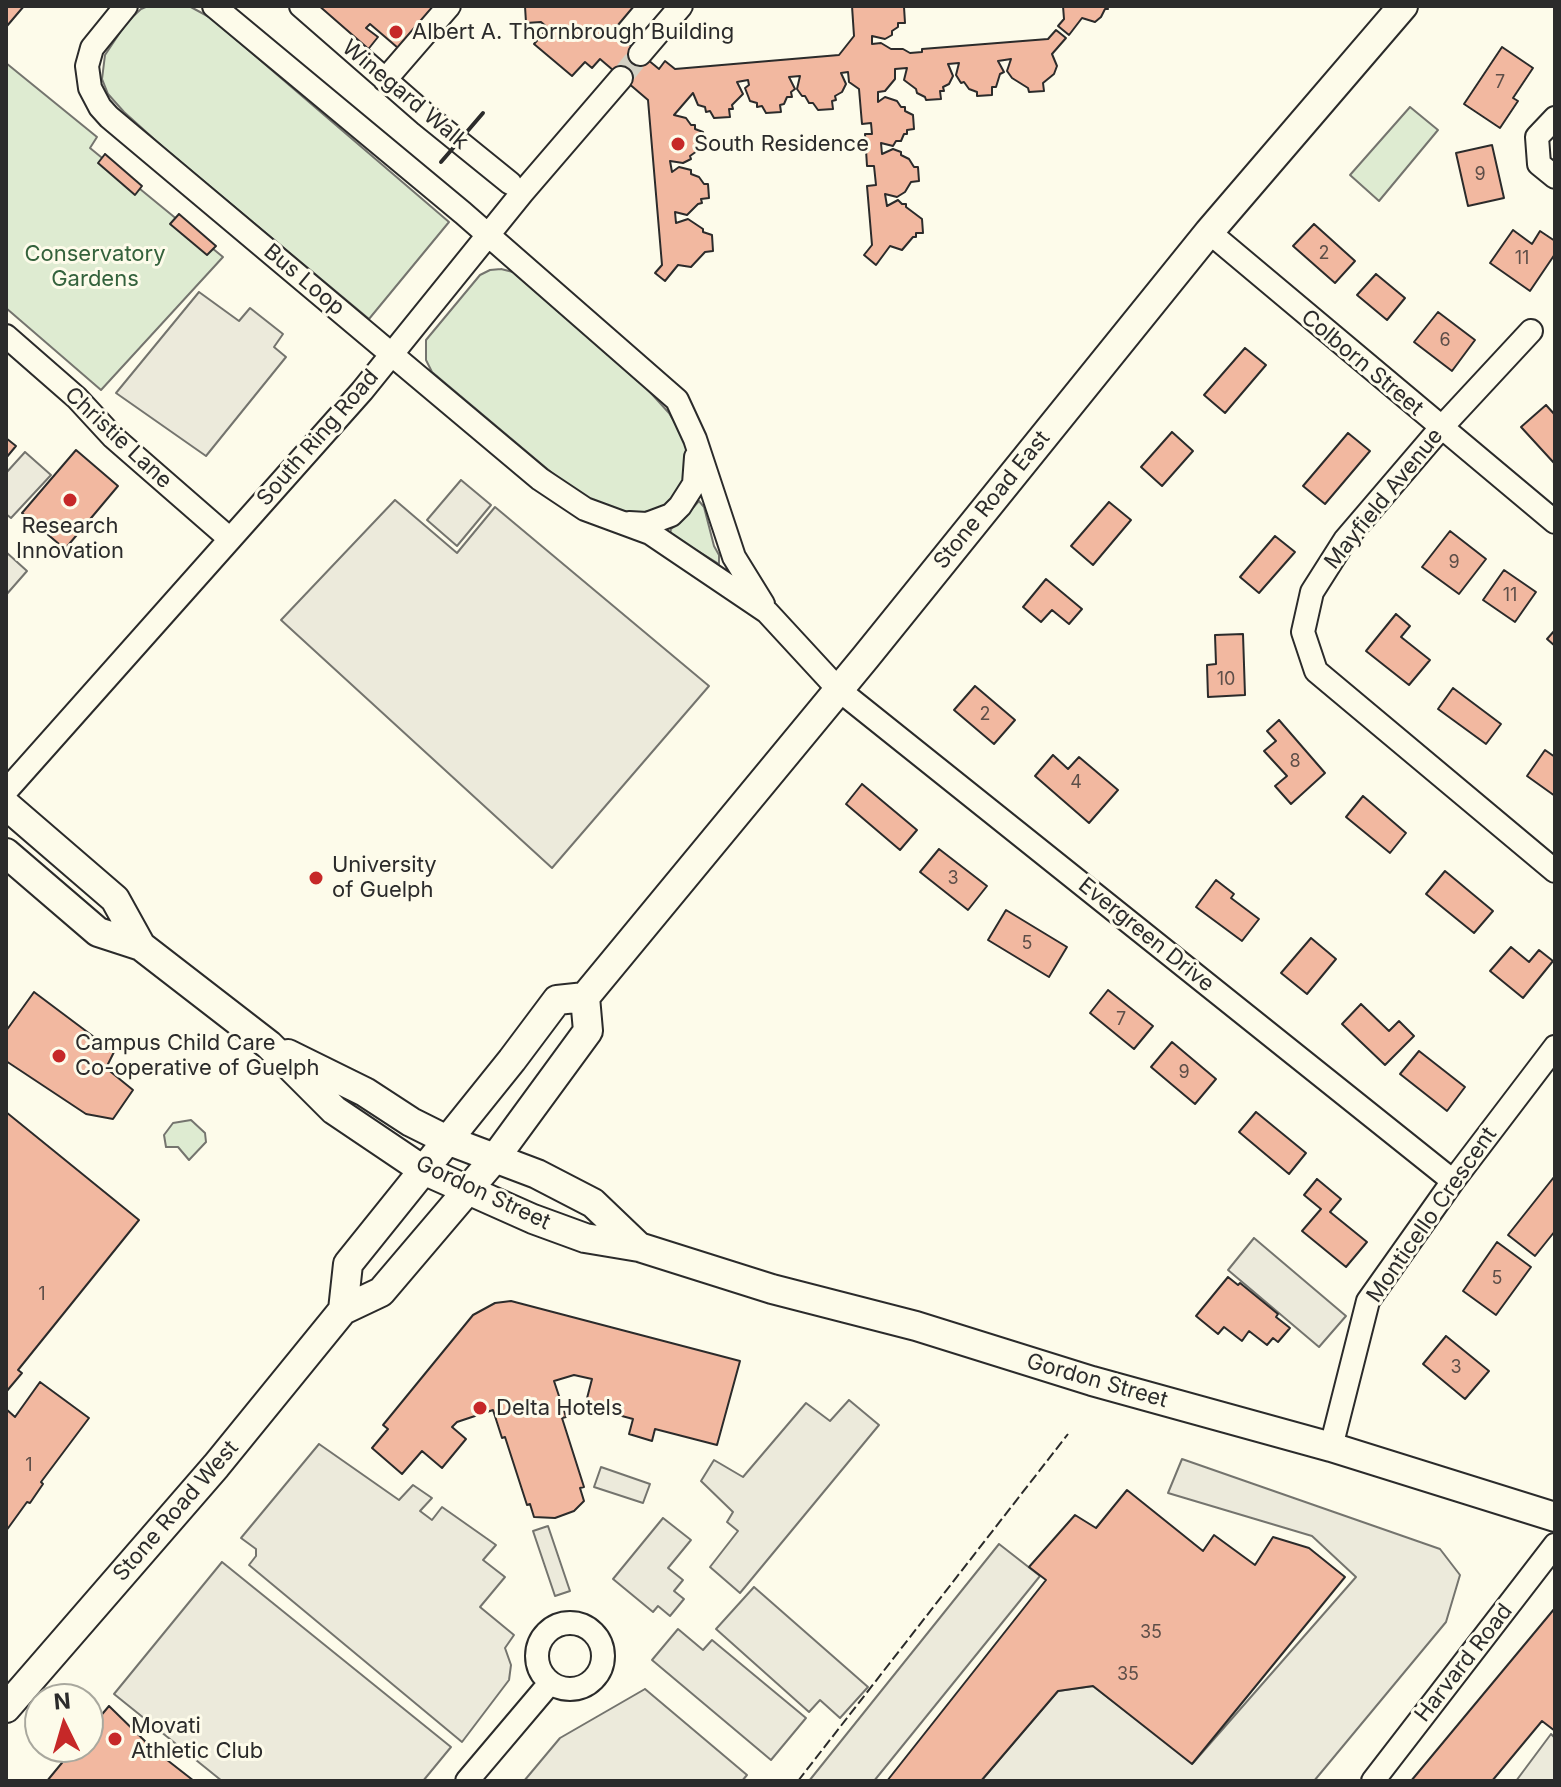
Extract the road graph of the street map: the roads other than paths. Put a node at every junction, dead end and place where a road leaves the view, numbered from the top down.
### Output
1 (126, 6) edge
2 (214, 6) edge
3 (301, 6) edge
4 (449, 6) edge
5 (681, 6) edge
6 (1403, 6) edge
7 (640, 54) tunnel mouth
8 (621, 78) tunnel mouth
9 (385, 80) junction
10 (1555, 118) edge
11 (1555, 177) edge
12 (510, 183) dead end
13 (1209, 232) junction
14 (488, 235) junction
15 (1531, 331) dead end
16 (6, 336) edge
17 (391, 353) junction
18 (1440, 429) junction
19 (695, 439) junction
20 (604, 517) junction
21 (1555, 522) edge
22 (230, 539) junction
23 (767, 612) junction
24 (839, 690) junction
25 (6, 791) edge
26 (6, 805) edge
27 (6, 853) edge
28 (1555, 871) edge
29 (141, 946) junction
30 (585, 997) junction
31 (269, 1045) junction
32 (1555, 1047) edge
33 (447, 1140) junction
34 (495, 1158) junction
35 (423, 1170) junction
36 (1453, 1181) junction
37 (468, 1188) junction
38 (639, 1247) junction
39 (343, 1310) junction
40 (1331, 1447) junction
41 (1555, 1517) edge
42 (1555, 1545) edge
43 (550, 1683) dead end
44 (6, 1708) edge
45 (467, 1781) edge
46 (1373, 1781) edge

1 - 17 street, Bus Loop
2 - 14 street, Bus Loop
3 - 9 street, Winegard Walk
4 - 9 street
5 - 7 street
6 - 13 main road, Stone Road East
8 - 14 street, South Ring Road
9 - 12 street, Winegard Walk
10 - 11 street
13 - 18 street, Colborn Street
13 - 24 main road, Stone Road East
14 - 17 street, South Ring Road
14 - 19 street, Bus Loop
15 - 18 street, Mayfield Avenue
16 - 22 street, Christie Lane
17 - 20 street, Bus Loop
17 - 22 street, South Ring Road
18 - 21 street, Colborn Street
18 - 28 street, Mayfield Avenue
19 - 20 street, Bus Loop
19 - 23 street, Bus Loop
20 - 23 street, Bus Loop
22 - 25 street, South Ring Road
23 - 24 street, Bus Loop
24 - 30 main road, Stone Road East
24 - 36 street, Evergreen Drive
26 - 29 main road, Gordon Street
27 - 29 main road, Gordon Street
29 - 31 main road, Gordon Street
30 - 33 main road
30 - 34 main road
31 - 33 main road, Gordon Street
31 - 35 main road, Gordon Street
32 - 36 street, Monticello Crescent
33 - 34 main road, Gordon Street
33 - 35 main road
34 - 37 main road, Stone Road West
34 - 38 main road, Gordon Street
35 - 37 main road, Gordon Street
35 - 39 main road
36 - 40 street, Monticello Crescent
37 - 38 main road, Gordon Street
37 - 39 main road, Stone Road West
38 - 40 main road, Gordon Street
39 - 44 main road, Stone Road West
40 - 41 main road, Gordon Street
42 - 46 street, Harvard Road
43 - 45 street

